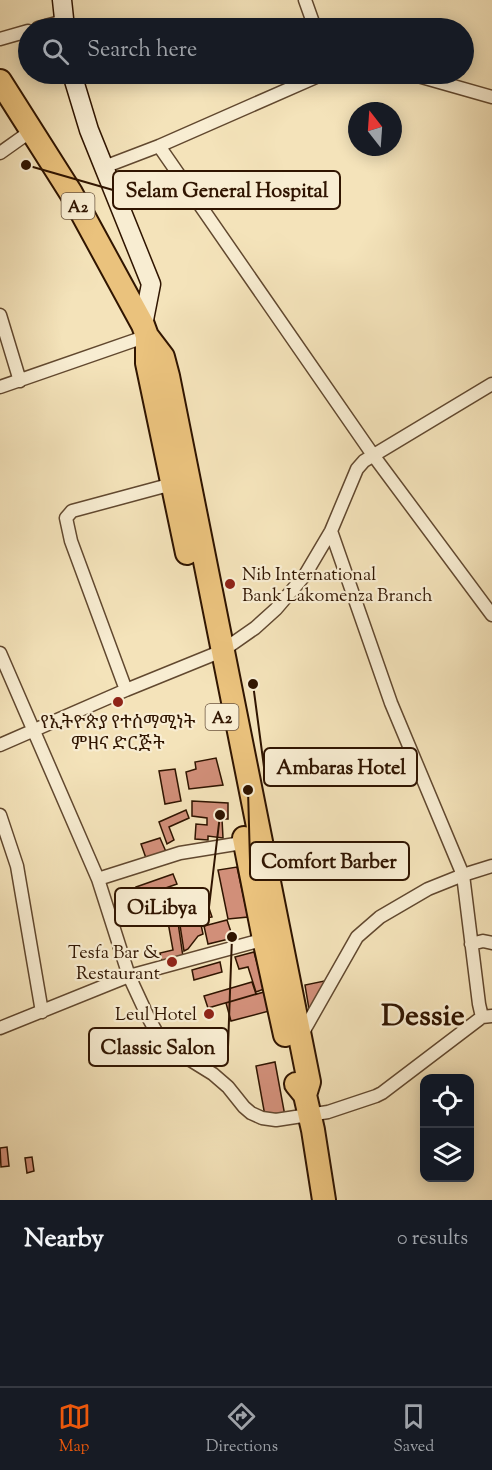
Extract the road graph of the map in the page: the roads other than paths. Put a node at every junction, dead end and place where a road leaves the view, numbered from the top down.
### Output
1 (62, 0) edge
2 (304, 0) edge
3 (63, 18) edge
4 (311, 18) edge
5 (18, 34) edge
6 (0, 39) edge
7 (0, 81) edge
8 (75, 84) edge
9 (301, 84) edge
10 (446, 84) edge
11 (492, 97) edge
12 (31, 131) junction
13 (159, 147) junction
14 (0, 153) edge
15 (104, 166) junction
16 (0, 315) edge
17 (145, 330) junction
18 (20, 381) junction
19 (492, 384) edge
20 (0, 387) edge
21 (373, 455) junction
22 (181, 482) junction
23 (331, 531) junction
24 (490, 608) edge
25 (0, 653) edge
26 (215, 654) junction
27 (126, 690) junction
28 (34, 729) junction
29 (0, 745) edge
30 (0, 815) edge
31 (253, 842) junction
32 (492, 866) edge
33 (463, 875) junction
34 (99, 879) junction
35 (272, 937) junction
36 (492, 943) edge
37 (471, 944) junction
38 (129, 976) junction
39 (42, 1012) junction
40 (487, 1017) edge
41 (0, 1028) edge
42 (293, 1038) junction
43 (309, 1113) junction
44 (320, 1187) edge

1 - 3 street
2 - 4 street
5 - 6 street
7 - 12 highway, A2
8 - 15 street
9 - 13 street
10 - 11 street
12 - 14 street
12 - 17 highway, A2
13 - 15 street
13 - 21 street
15 - 17 street
16 - 18 street
17 - 18 street
17 - 22 highway, A2
18 - 20 street
19 - 21 street
21 - 23 street
21 - 24 street
22 - 26 highway, A2
22 - 27 street
23 - 26 street
23 - 33 street
25 - 28 street
26 - 27 street
26 - 31 highway, A2
27 - 28 street
28 - 29 street
28 - 34 street
30 - 39 street
31 - 34 street
31 - 35 highway, A2
32 - 33 street
33 - 37 street
33 - 42 street
34 - 38 street
35 - 38 street
35 - 42 highway, A2
36 - 37 street
37 - 40 street
38 - 39 street
38 - 43 street
39 - 41 street
40 - 43 street
42 - 43 highway, A2
43 - 44 highway, A2

